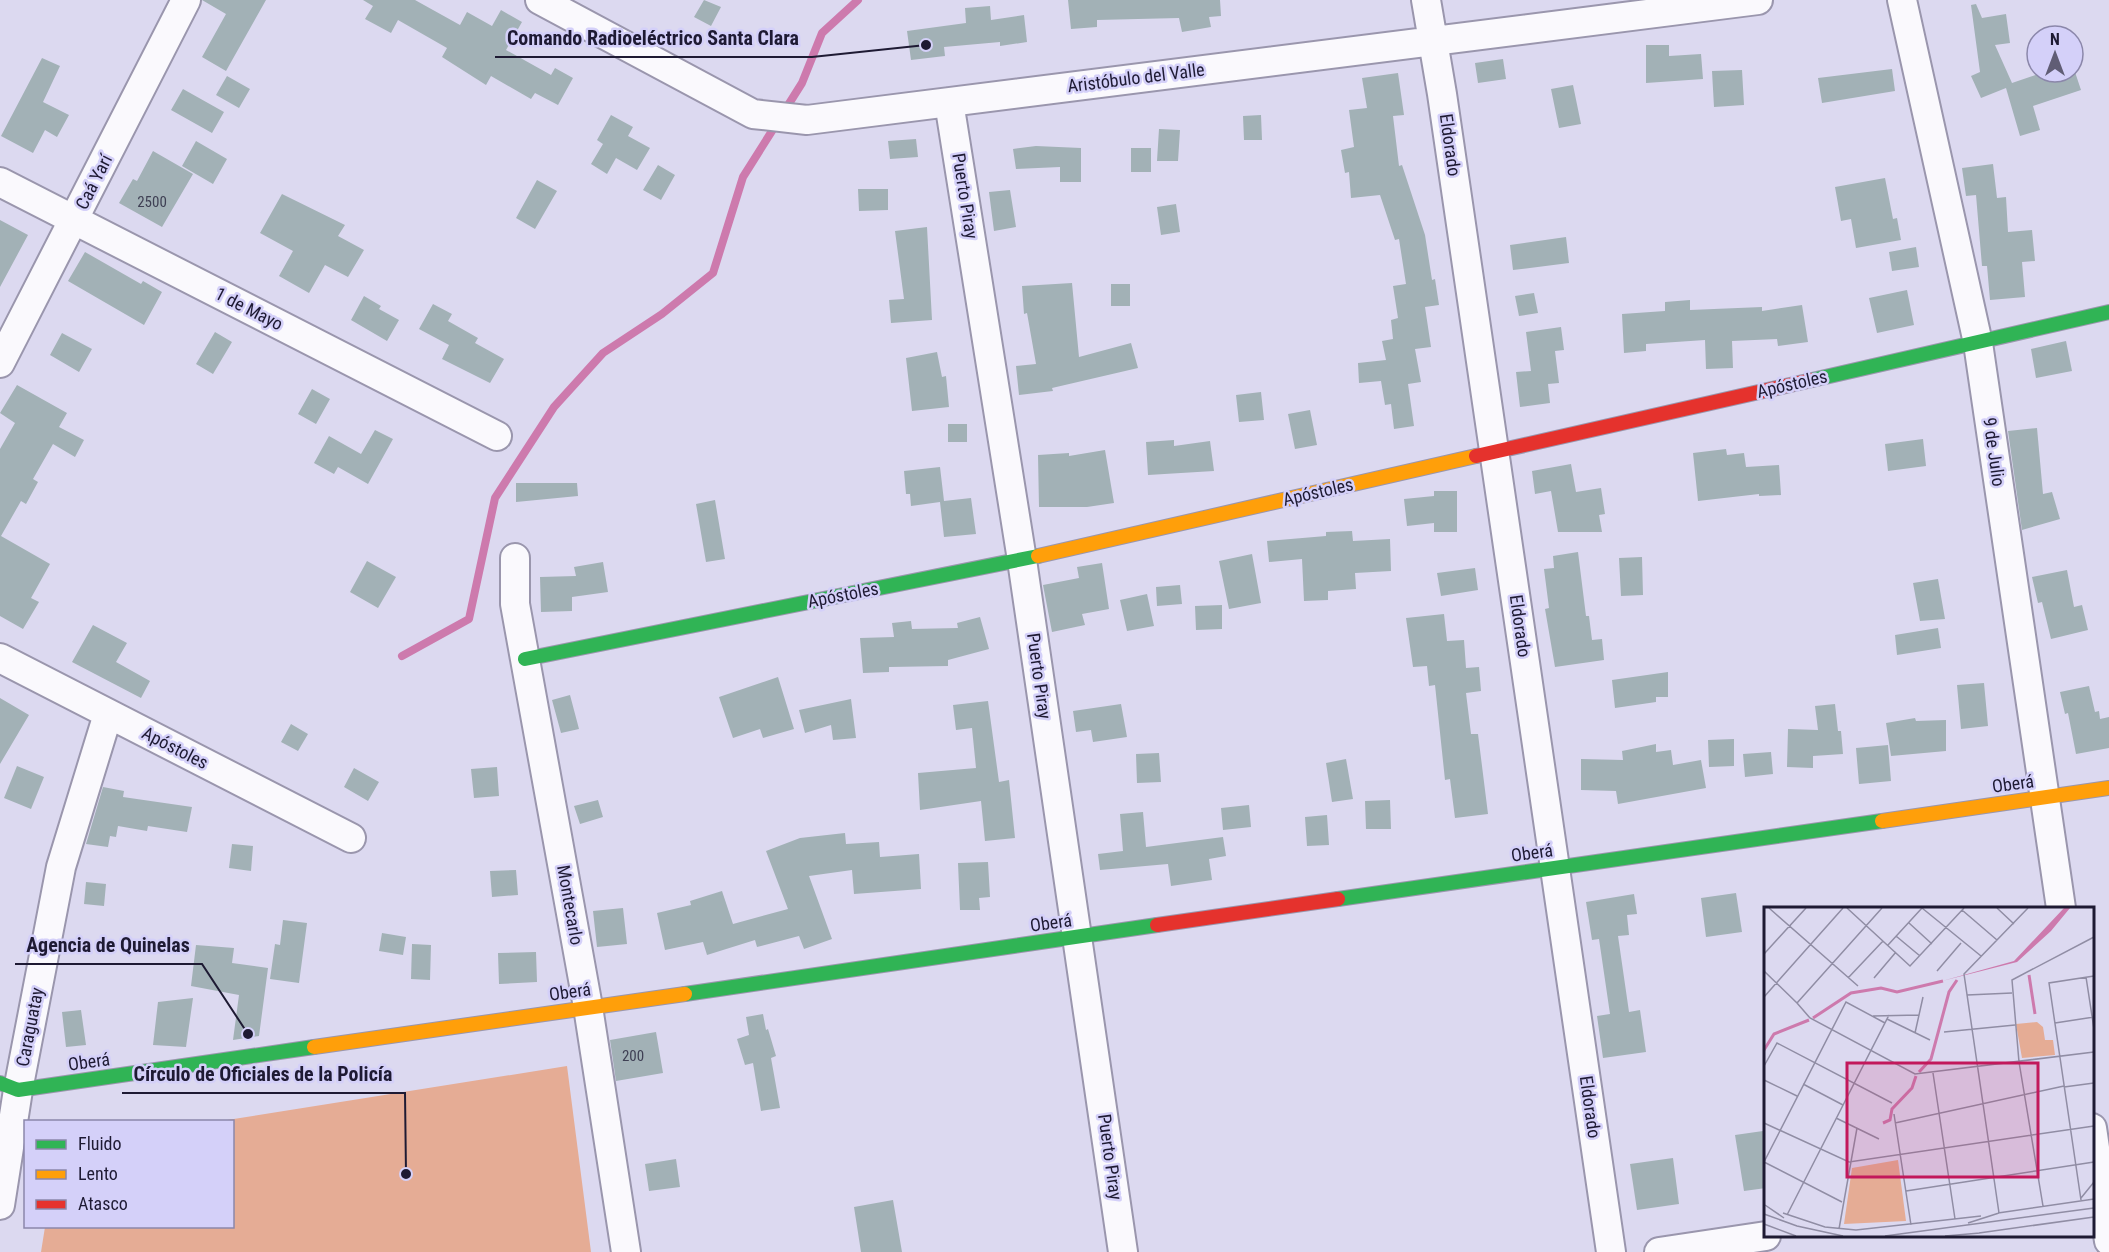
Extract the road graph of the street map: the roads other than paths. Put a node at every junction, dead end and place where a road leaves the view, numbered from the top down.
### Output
1 (186, 0) edge
2 (540, 0) edge
3 (1426, 0) edge
4 (1758, 0) edge
5 (1902, 0) edge
6 (1432, 41) junction
7 (950, 102) junction
8 (0, 182) edge
9 (74, 220) junction
10 (2109, 312) edge
11 (1978, 343) junction
12 (0, 363) edge
13 (497, 436) dead end
14 (1494, 451) junction
15 (515, 558) dead end
16 (1022, 560) junction
17 (0, 658) edge
18 (525, 659) junction
19 (108, 714) junction
20 (2109, 788) edge
21 (2044, 798) junction
22 (351, 838) dead end
23 (1555, 868) junction
24 (2061, 907) edge
25 (1077, 937) junction
26 (588, 1007) junction
27 (9, 1086) edge
28 (2094, 1140) edge
29 (2101, 1184) edge
30 (0, 1204) edge
31 (1764, 1236) edge
32 (2109, 1240) edge
33 (626, 1252) edge
34 (1124, 1252) edge
35 (1611, 1252) edge
36 (1659, 1252) edge

1 - 9 street, Caá Yarí
2 - 7 street, Aristóbulo del Valle
3 - 6 street, Eldorado
4 - 6 street, Aristóbulo del Valle
5 - 11 street, 9 de Julio
6 - 7 street, Aristóbulo del Valle
6 - 14 street, Eldorado
7 - 16 street, Puerto Piray
8 - 9 street, 1 de Mayo
9 - 12 street, Caá Yarí
9 - 13 street, 1 de Mayo
10 - 11 street, Apóstoles
11 - 14 street, Apóstoles
11 - 21 street, 9 de Julio
14 - 16 street, Apóstoles
14 - 23 street, Eldorado
15 - 18 street, Montecarlo
16 - 18 street, Apóstoles
16 - 25 street, Puerto Piray
17 - 19 street, Apóstoles
18 - 26 street, Montecarlo
19 - 22 street, Apóstoles
19 - 27 street, Caraguatay
20 - 21 street, Oberá
21 - 23 street, Oberá
21 - 24 street, 9 de Julio
23 - 25 street, Oberá
23 - 35 street, Eldorado
25 - 26 street, Oberá
25 - 34 street, Puerto Piray
26 - 27 street, Oberá
26 - 33 street, Montecarlo
27 - 30 street, Caraguatay
28 - 29 street
29 - 32 street
31 - 36 street

